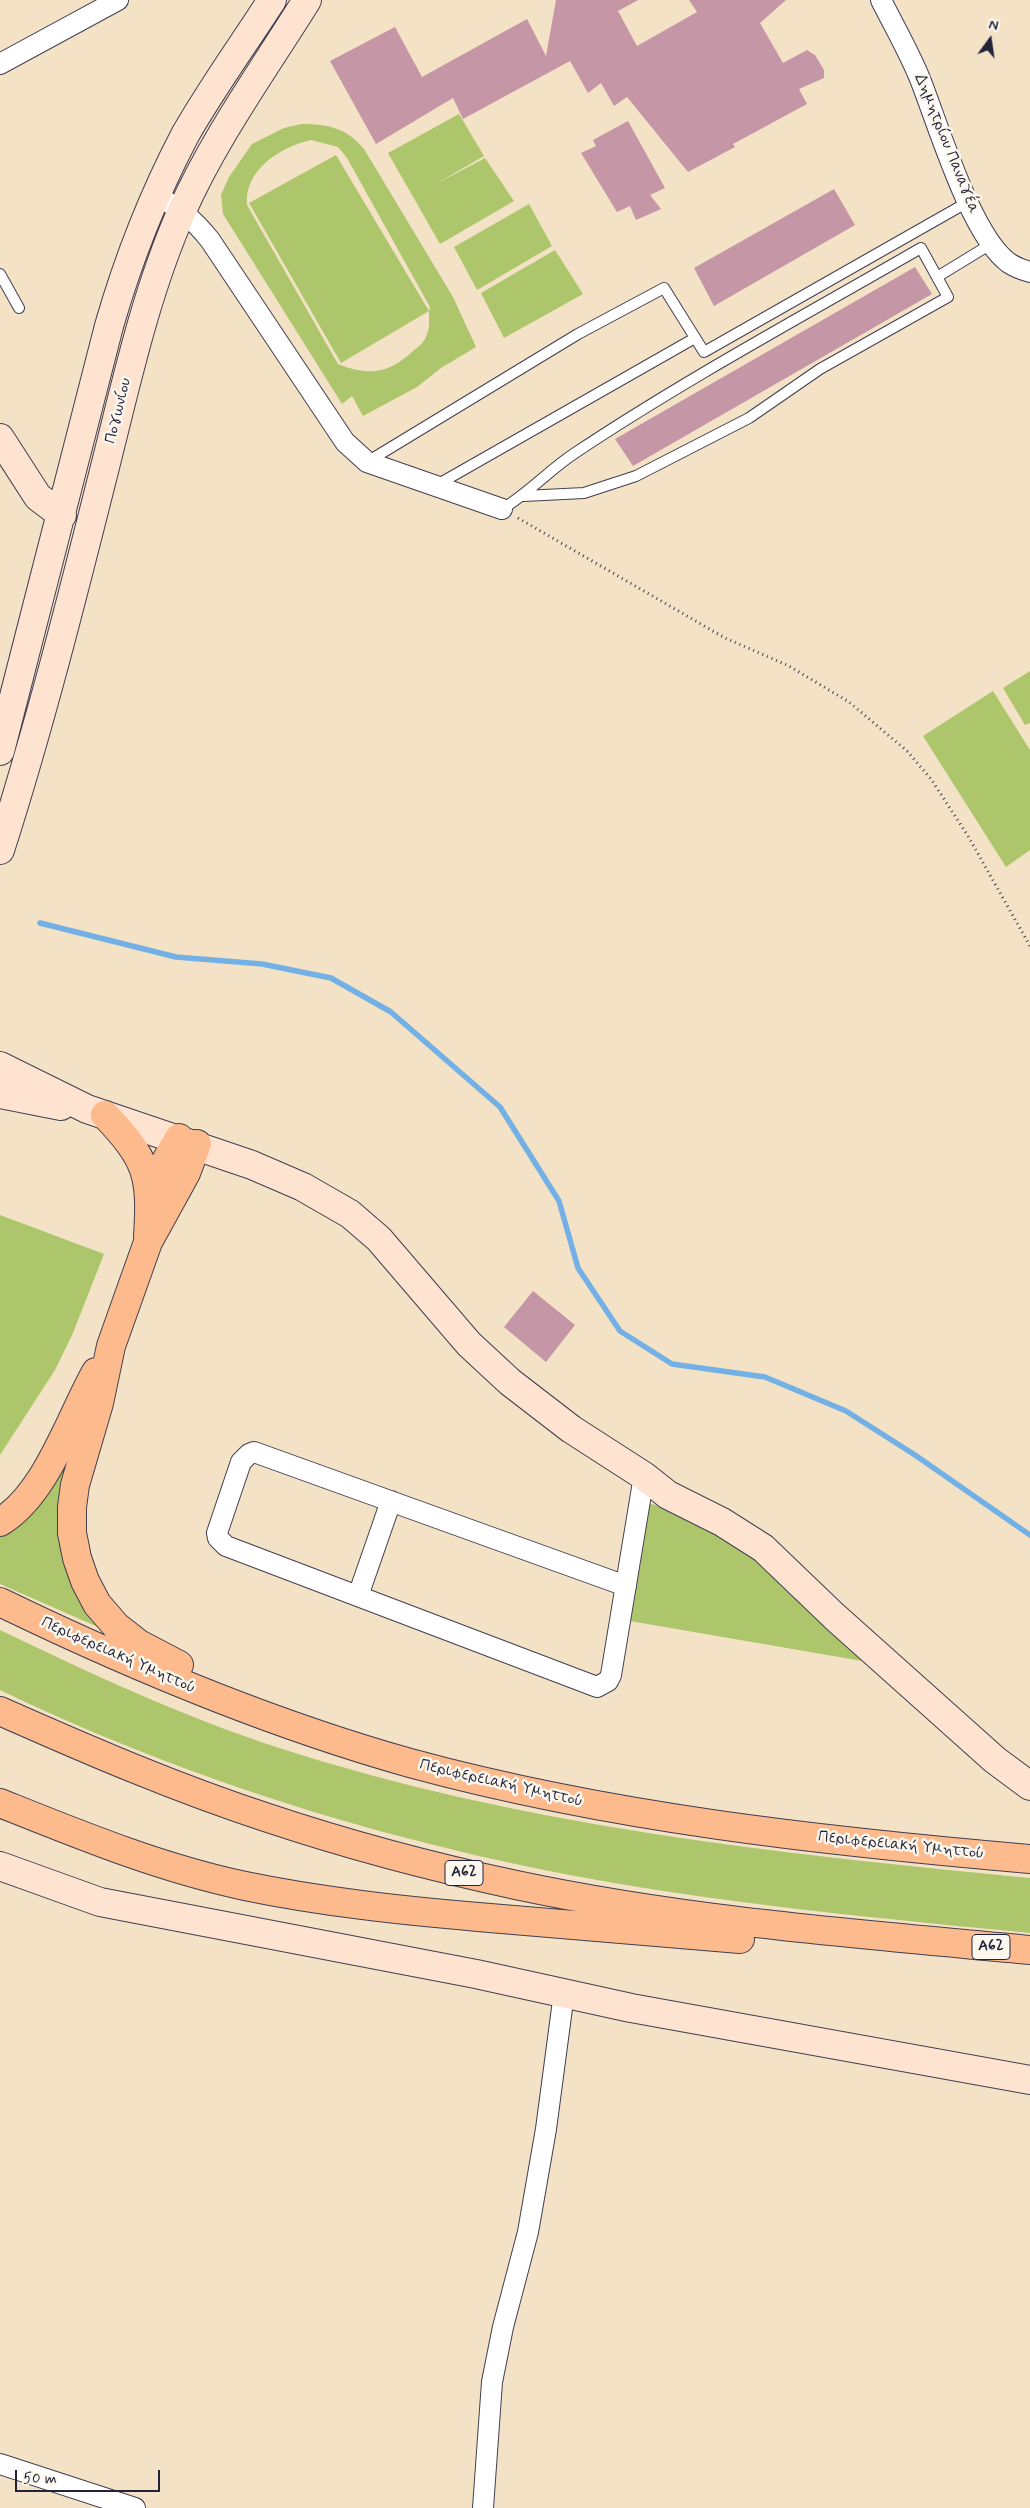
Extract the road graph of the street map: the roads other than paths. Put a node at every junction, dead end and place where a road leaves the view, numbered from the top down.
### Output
1 (118, 0) edge
2 (272, 0) edge
3 (307, 0) edge
4 (881, 0) edge
5 (0, 64) edge
6 (156, 196) junction
7 (968, 202) junction
8 (182, 211) junction
9 (992, 244) junction
10 (1030, 272) edge
11 (0, 274) edge
12 (937, 277) junction
13 (19, 308) dead end
14 (695, 338) junction
15 (0, 438) edge
16 (367, 462) junction
17 (434, 486) junction
18 (524, 496) junction
19 (502, 509) joint
20 (62, 515) junction
21 (0, 752) edge
22 (0, 850) edge
23 (0, 1066) edge
24 (0, 1094) edge
25 (96, 1112) junction
26 (188, 1141) junction
27 (150, 1210) junction
28 (148, 1242) junction
29 (110, 1346) junction
30 (644, 1476) junction
31 (391, 1501) junction
32 (0, 1522) edge
33 (626, 1586) junction
34 (358, 1596) junction
35 (0, 1602) edge
36 (0, 1711) edge
37 (272, 1719) junction
38 (1030, 1786) edge
39 (0, 1803) edge
40 (1030, 1859) edge
41 (0, 1866) edge
42 (951, 1943) junction
43 (1030, 1950) edge
44 (564, 1993) junction
45 (1030, 2080) edge
46 (0, 2464) edge
47 (136, 2508) edge
48 (483, 2508) edge

1 - 5 street
2 - 6 street, Πογωνίου
3 - 8 street, Πογωνίου
4 - 7 street, Δημητρίου Παναγέα
6 - 8 street
6 - 20 street, Πογωνίου
7 - 9 street, Δημητρίου Παναγέα
7 - 14 lane
8 - 16 street
8 - 22 street, Πογωνίου
9 - 10 street, Δημητρίου Παναγέα
9 - 12 lane
11 - 13 lane
12 - 18 lane
12 - 18 lane
14 - 16 lane
14 - 17 lane
15 - 20 street
16 - 17 street
17 - 19 street
18 - 19 lane
20 - 21 street, Πογωνίου
23 - 25 street
24 - 25 street
25 - 26 street
25 - 27 highway
26 - 27 highway
26 - 28 highway
26 - 30 street
27 - 28 highway
28 - 29 highway
29 - 32 highway
29 - 37 highway
30 - 33 street
30 - 38 street
31 - 33 street
31 - 34 street
31 - 34 street
33 - 34 street
35 - 37 highway, Περιφερειακή Υμηττού
36 - 42 highway, Α62
37 - 40 highway, Περιφερειακή Υμηττού
39 - 42 highway
41 - 44 street
42 - 43 highway, Α62
44 - 45 street
44 - 48 street
46 - 47 street

